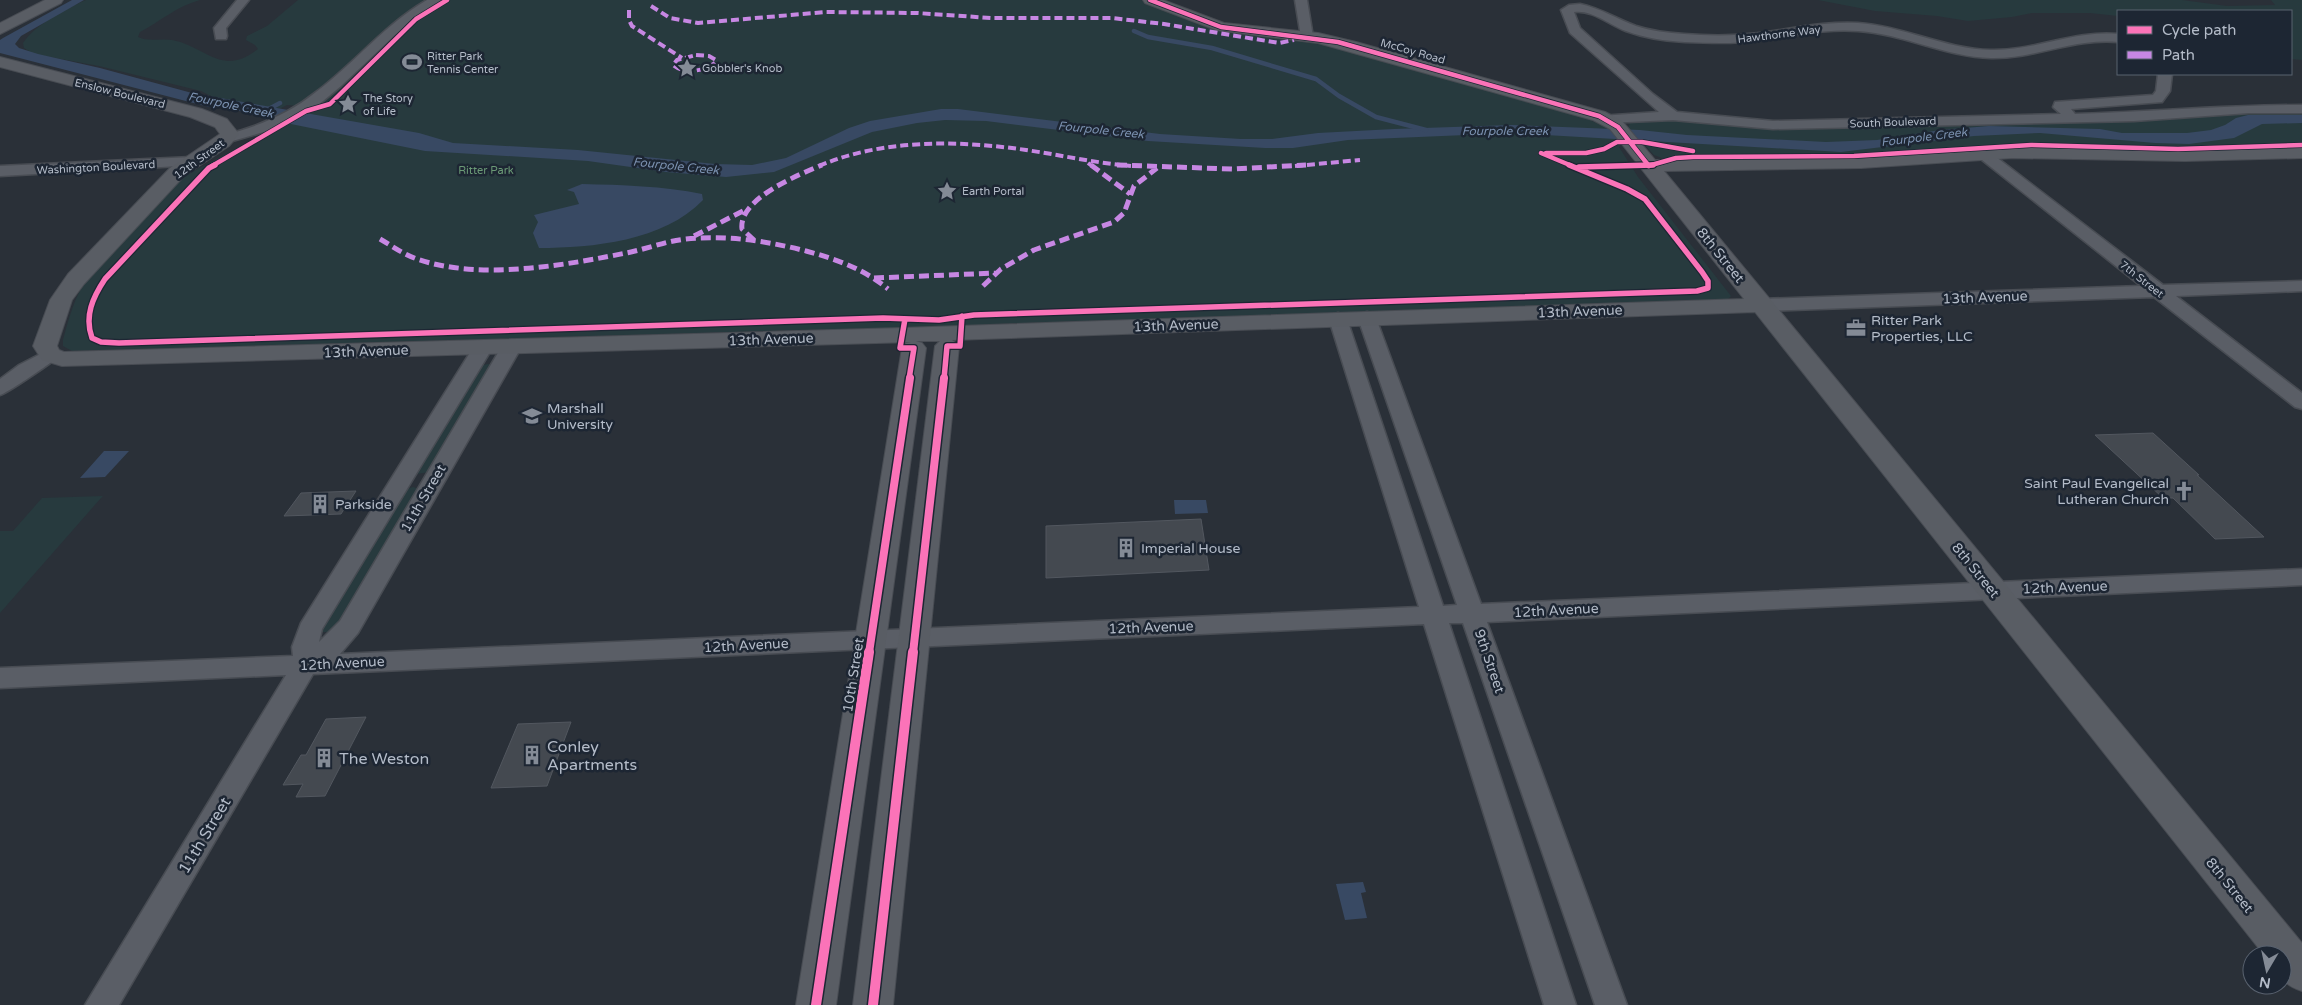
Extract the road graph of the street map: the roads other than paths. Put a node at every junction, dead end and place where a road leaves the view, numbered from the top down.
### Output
1 (56, 0) edge
2 (243, 0) edge
3 (436, 0) edge
4 (1150, 0) edge
5 (1301, 0) edge
6 (0, 28) edge
7 (221, 36) dead end
8 (1307, 37) junction
9 (2117, 38) edge
10 (2, 64) edge
11 (2165, 75) edge
12 (2302, 109) edge
13 (1673, 116) junction
14 (2075, 118) junction
15 (1609, 121) junction
16 (228, 138) junction
17 (2302, 152) edge
18 (1982, 153) junction
19 (192, 162) junction
20 (1649, 166) junction
21 (0, 171) edge
22 (2302, 286) edge
23 (2158, 291) junction
24 (1761, 305) junction
25 (1367, 318) junction
26 (1338, 319) junction
27 (948, 340) junction
28 (915, 341) junction
29 (512, 346) junction
30 (483, 347) junction
31 (50, 355) junction
32 (0, 389) edge
33 (2302, 403) edge
34 (2302, 577) edge
35 (1992, 590) junction
36 (1473, 614) junction
37 (1435, 616) junction
38 (914, 638) junction
39 (871, 639) junction
40 (306, 664) junction
41 (0, 678) edge
42 (2302, 973) edge
43 (101, 1005) edge
44 (816, 1005) edge
45 (873, 1005) edge
46 (1560, 1005) edge
47 (1611, 1005) edge

1 - 6 street
2 - 7 street
3 - 16 street, 12th Street
4 - 8 street, McCoy Road
5 - 8 street
8 - 15 street, McCoy Road
9 - 13 street, Hawthorne Way
10 - 16 street, Enslow Boulevard
11 - 14 street
12 - 14 street, South Boulevard
13 - 14 street, South Boulevard
13 - 15 street, South Boulevard
15 - 20 street
16 - 19 street, 12th Street
17 - 18 street
18 - 20 street
18 - 23 street, 7th Street
19 - 21 street, Washington Boulevard
19 - 31 street, 12th Street
20 - 24 street, 8th Street
22 - 23 street, 13th Avenue
23 - 24 street, 13th Avenue
23 - 33 street, 7th Street
24 - 25 street, 13th Avenue
24 - 35 street, 8th Street
25 - 26 street, 13th Avenue
25 - 36 street, 9th Street
26 - 27 street, 13th Avenue
26 - 37 street
27 - 28 street, 13th Avenue
27 - 38 street
28 - 29 street, 13th Avenue
28 - 39 street, 10th Street
29 - 30 street, 13th Avenue
29 - 40 street, 11th Street
30 - 31 street, 13th Avenue
30 - 40 street, 11th Street
31 - 32 street
34 - 35 street, 12th Avenue
35 - 36 street, 12th Avenue
35 - 42 street, 8th Street
36 - 37 street, 12th Avenue
36 - 47 street, 9th Street
37 - 38 street, 12th Avenue
37 - 46 street
38 - 39 street, 12th Avenue
38 - 45 street
39 - 40 street, 12th Avenue
39 - 44 street, 10th Street
40 - 41 street, 12th Avenue
40 - 43 street, 11th Street

